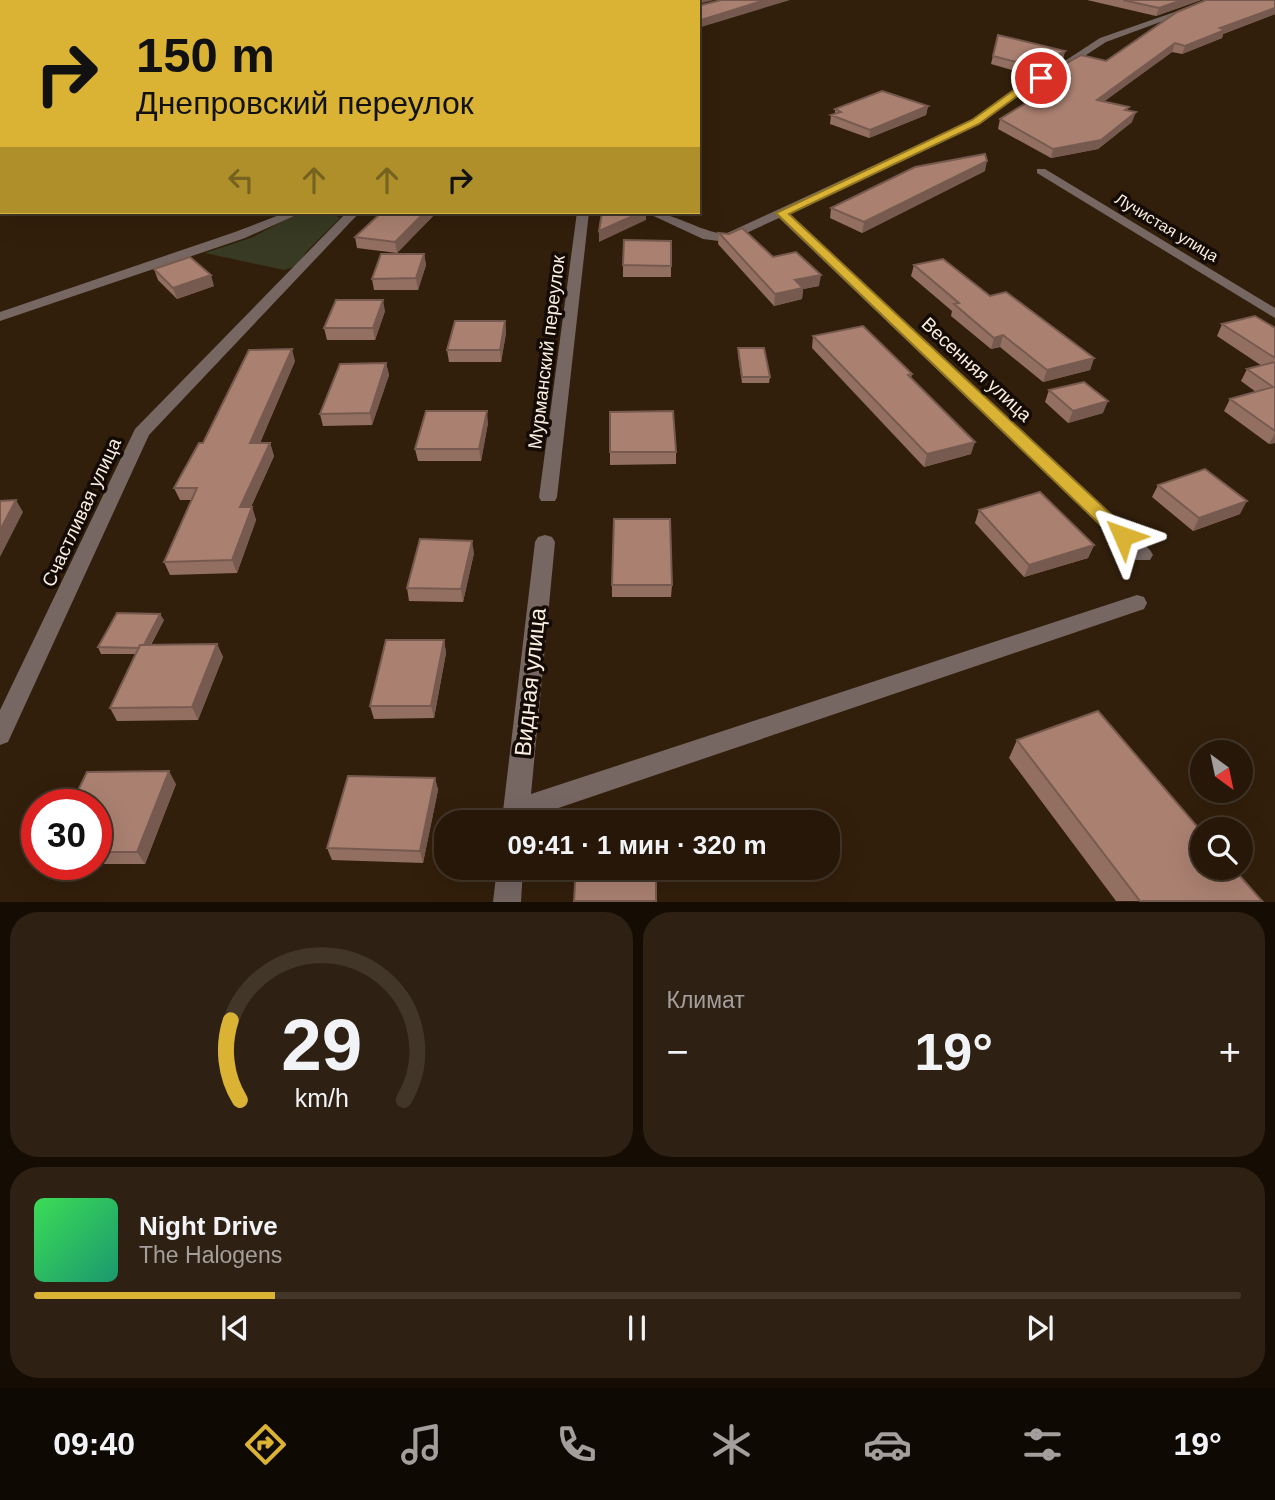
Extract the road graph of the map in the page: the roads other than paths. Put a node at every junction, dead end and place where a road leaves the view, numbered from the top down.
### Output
1 (1216, 0) edge
2 (1041, 171) dead end
3 (781, 213) junction
4 (292, 214) edge
5 (352, 214) edge
6 (583, 214) edge
7 (656, 214) edge
8 (1275, 314) edge
9 (0, 317) edge
10 (548, 498) dead end
11 (545, 542) dead end
12 (1143, 555) dead end
13 (1138, 603) dead end
14 (0, 735) edge
15 (517, 810) edge
16 (536, 810) edge
17 (509, 880) edge
18 (507, 901) edge

1 - 3 street
2 - 8 street, Лучистая улица
3 - 7 street
3 - 12 street, Весенняя улица
4 - 9 street
5 - 14 street, Счастливая улица
6 - 10 street, Мурманский переулок
11 - 15 street, Видная улица
13 - 16 street
17 - 18 street

